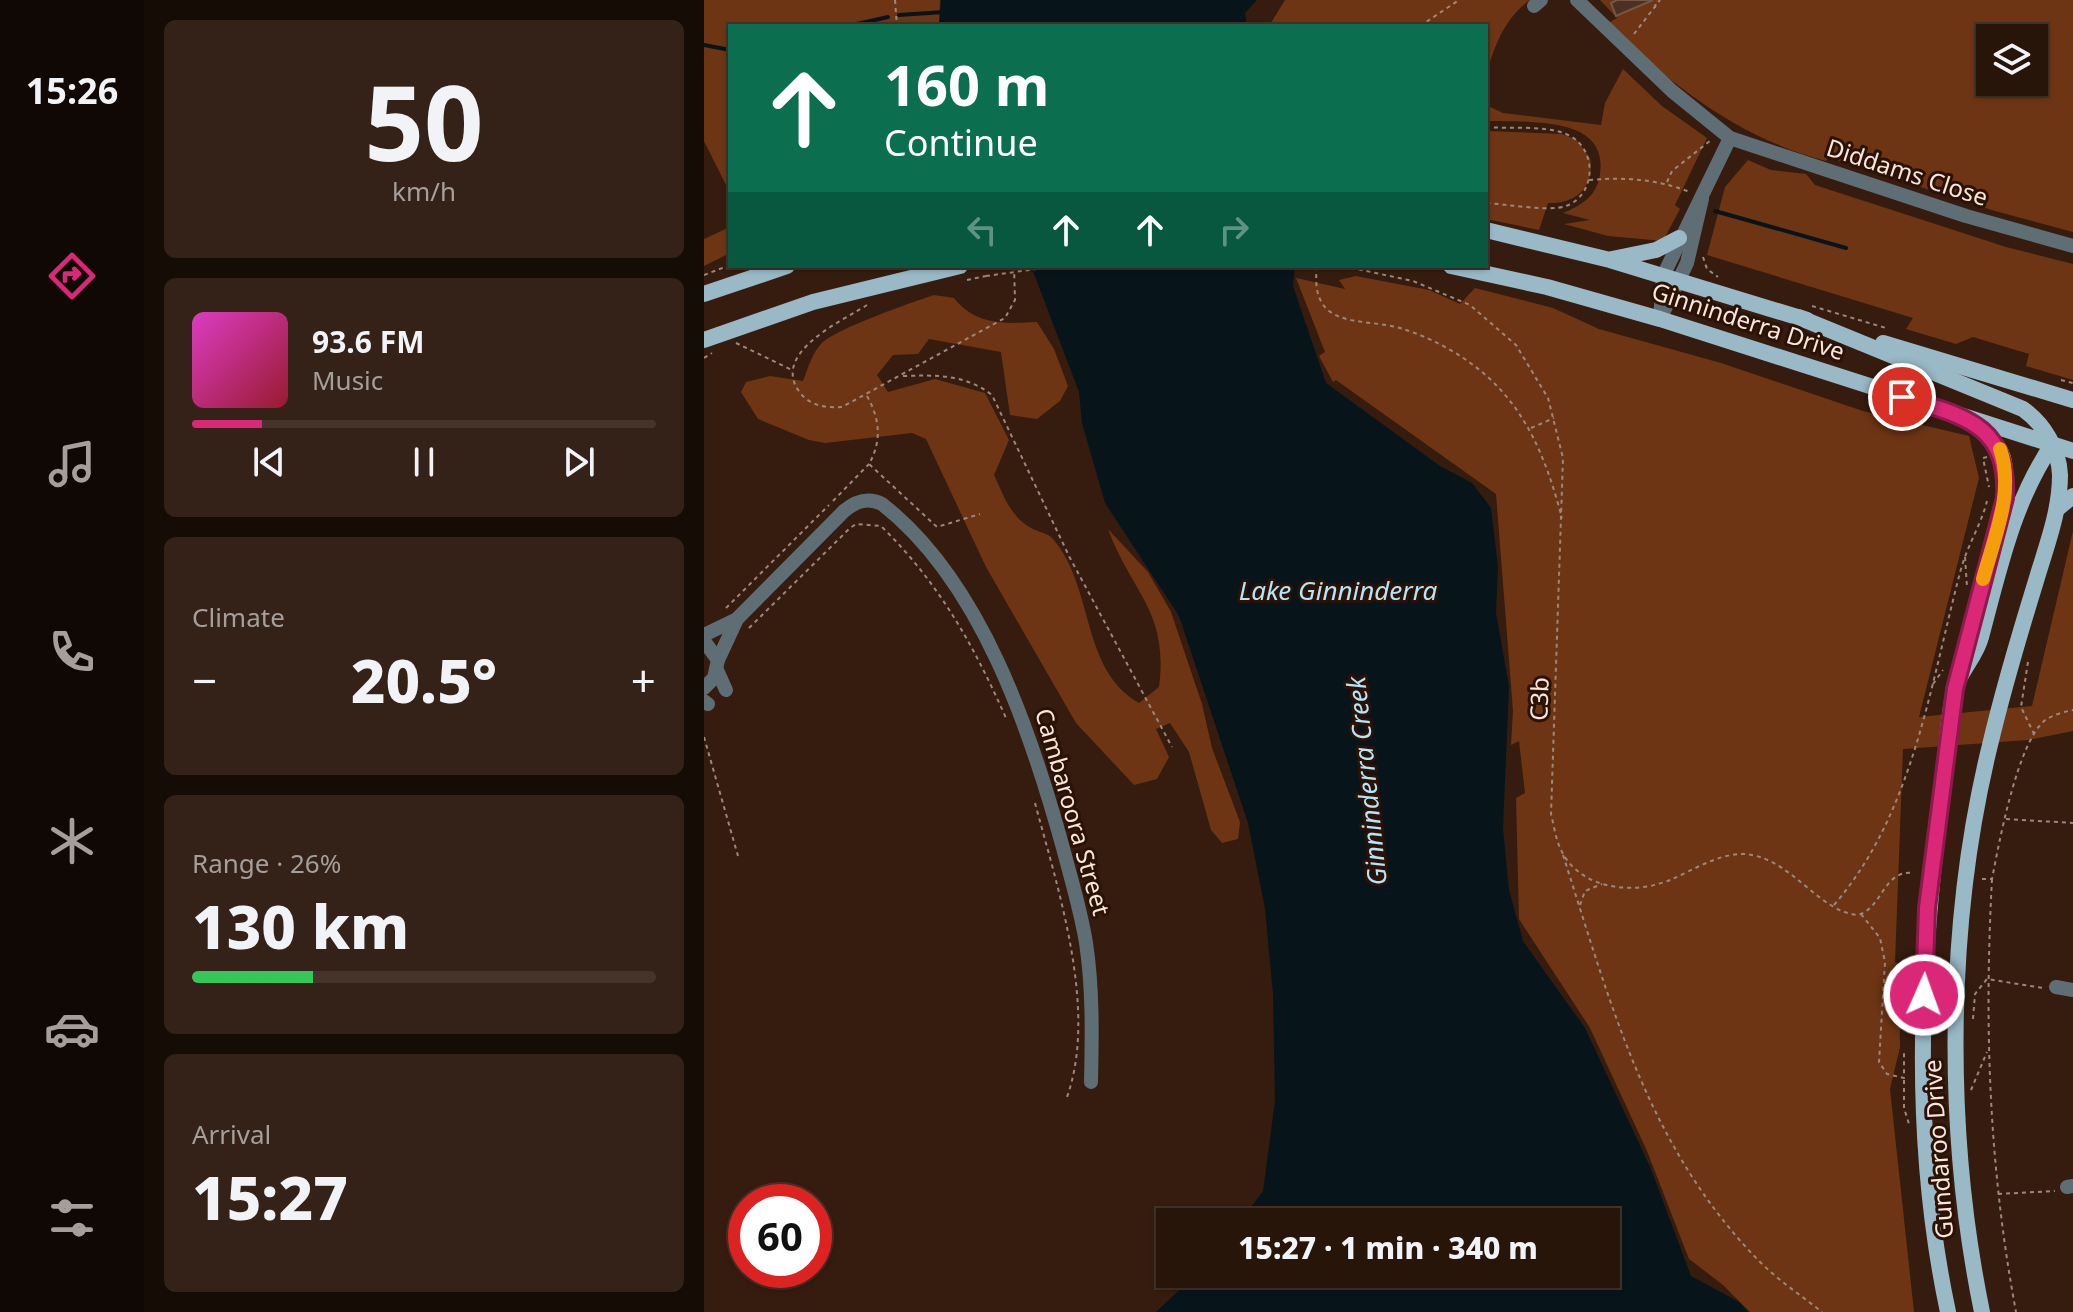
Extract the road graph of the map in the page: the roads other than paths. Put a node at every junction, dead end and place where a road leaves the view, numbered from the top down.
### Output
1 (1577, 0) edge
2 (1730, 138) junction
3 (1702, 196) junction
4 (1488, 230) edge
5 (1679, 238) junction
6 (2073, 246) edge
7 (1610, 260) junction
8 (781, 268) edge
9 (952, 268) edge
10 (1460, 268) edge
11 (1663, 276) junction
12 (1680, 281) junction
13 (704, 294) edge
14 (1800, 310) junction
15 (1660, 319) junction
16 (704, 340) edge
17 (2073, 400) edge
18 (1961, 416) junction
19 (2073, 437) edge
20 (2052, 445) junction
21 (2073, 451) edge
22 (2073, 496) edge
23 (2057, 509) junction
24 (737, 619) junction
25 (704, 638) edge
26 (718, 665) junction
27 (704, 688) edge
28 (1955, 689) junction
29 (726, 690) dead end
30 (2056, 987) road end
31 (2073, 990) edge
32 (1091, 1082) dead end
33 (1948, 1312) edge
34 (1982, 1312) edge

1 - 2 street, Diddams Close
2 - 3 street
2 - 6 street, Diddams Close
3 - 5 street
3 - 12 street
4 - 7 main road, Ginninderra Drive
5 - 7 main road
5 - 11 street
7 - 11 main road, Ginninderra Drive
8 - 13 main road
9 - 16 main road
10 - 15 main road, Ginninderra Drive
11 - 12 main road, Ginninderra Drive
11 - 15 street
12 - 14 main road, Ginninderra Drive
12 - 15 street
14 - 17 main road, Ginninderra Drive
14 - 20 main road
15 - 18 main road, Ginninderra Drive
18 - 20 main road, Ginninderra Drive
18 - 28 main road
19 - 20 main road
20 - 21 main road, Ginninderra Drive
20 - 23 main road, Gundaroo Drive
20 - 28 main road, Gundaroo Drive
22 - 23 main road
23 - 34 main road, Gundaroo Drive
24 - 25 street, Cambaroora Street
24 - 26 street, Cambaroora Street
24 - 32 street, Cambaroora Street
25 - 26 street
26 - 27 street, Cambaroora Street
26 - 29 street
28 - 33 main road, Gundaroo Drive
30 - 31 street

